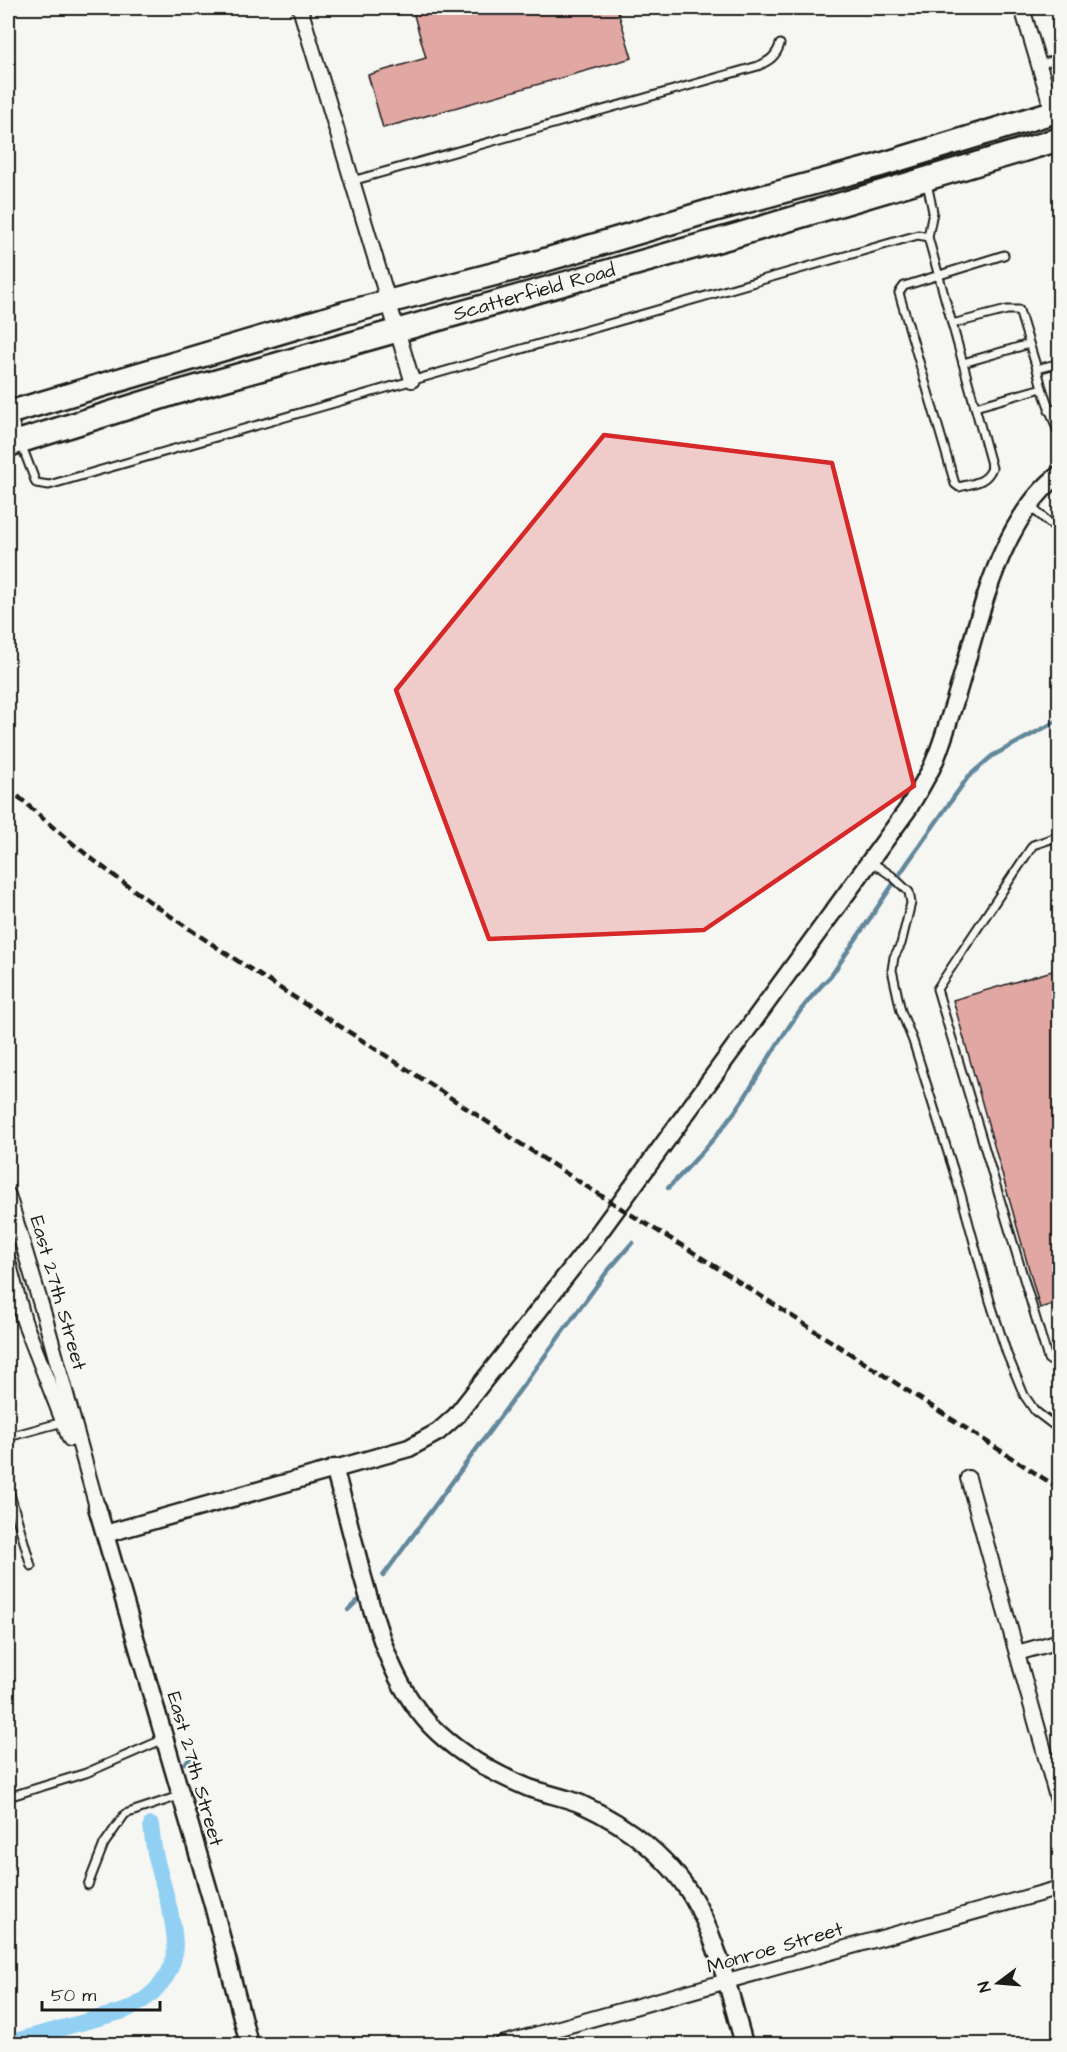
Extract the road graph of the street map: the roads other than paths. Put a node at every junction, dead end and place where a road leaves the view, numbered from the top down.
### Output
1 (300, 8) edge
2 (1022, 8) edge
3 (780, 44) dead end
4 (1059, 58) edge
5 (1039, 65) junction
6 (1056, 111) edge
7 (1059, 139) edge
8 (926, 178) junction
9 (352, 181) junction
10 (928, 237) junction
11 (1004, 255) dead end
12 (938, 274) junction
13 (388, 302) junction
14 (952, 324) junction
15 (397, 331) junction
16 (1029, 344) junction
17 (963, 363) junction
18 (1059, 363) edge
19 (1037, 369) junction
20 (412, 380) junction
21 (1042, 388) junction
22 (975, 407) junction
23 (1059, 408) edge
24 (1049, 411) junction
25 (10, 412) edge
26 (1059, 438) edge
27 (14, 443) edge
28 (1059, 474) edge
29 (1029, 505) junction
30 (1059, 532) edge
31 (1059, 836) edge
32 (870, 861) junction
33 (8, 1195) edge
34 (8, 1261) edge
35 (1059, 1367) edge
36 (64, 1422) junction
37 (1059, 1430) edge
38 (8, 1437) edge
39 (334, 1468) junction
40 (968, 1478) dead end
41 (8, 1487) edge
42 (98, 1507) junction
43 (105, 1534) junction
44 (31, 1566) dead end
45 (1059, 1641) edge
46 (1017, 1653) junction
47 (164, 1739) junction
48 (182, 1796) junction
49 (8, 1797) edge
50 (1059, 1808) edge
51 (88, 1885) dead end
52 (1059, 1888) edge
53 (727, 1982) junction
54 (249, 2044) edge
55 (503, 2044) edge
56 (744, 2044) edge

1 - 9 street
2 - 5 street
3 - 9 lane
4 - 5 lane
5 - 6 street
6 - 13 main road, Scatterfield Road
7 - 8 main road, Scatterfield Road
8 - 10 lane
8 - 15 main road, Scatterfield Road
9 - 13 street
10 - 12 lane
10 - 20 lane
11 - 12 lane
12 - 14 lane
12 - 22 lane
13 - 15 street
13 - 25 main road, Scatterfield Road
14 - 16 lane
14 - 17 lane
15 - 20 street
15 - 27 main road, Scatterfield Road
16 - 17 lane
16 - 19 lane
17 - 22 lane
18 - 19 lane
19 - 21 lane
20 - 27 lane
21 - 22 lane
21 - 24 lane
23 - 24 lane
24 - 26 lane
25 - 27 lane
28 - 29 street
29 - 30 lane
29 - 32 street
31 - 35 lane
32 - 37 lane
32 - 39 street
33 - 42 street, East 27th Street
34 - 36 street, East 27th Street
36 - 38 lane
36 - 42 street, East 27th Street
39 - 43 street
39 - 53 street
40 - 46 street
41 - 44 lane
42 - 43 street, East 27th Street
43 - 47 street, East 27th Street
45 - 46 street
46 - 50 street
47 - 48 street, East 27th Street
47 - 49 lane
48 - 51 lane
48 - 54 street, East 27th Street
52 - 53 street, Monroe Street
53 - 55 street, Monroe Street
53 - 56 street

